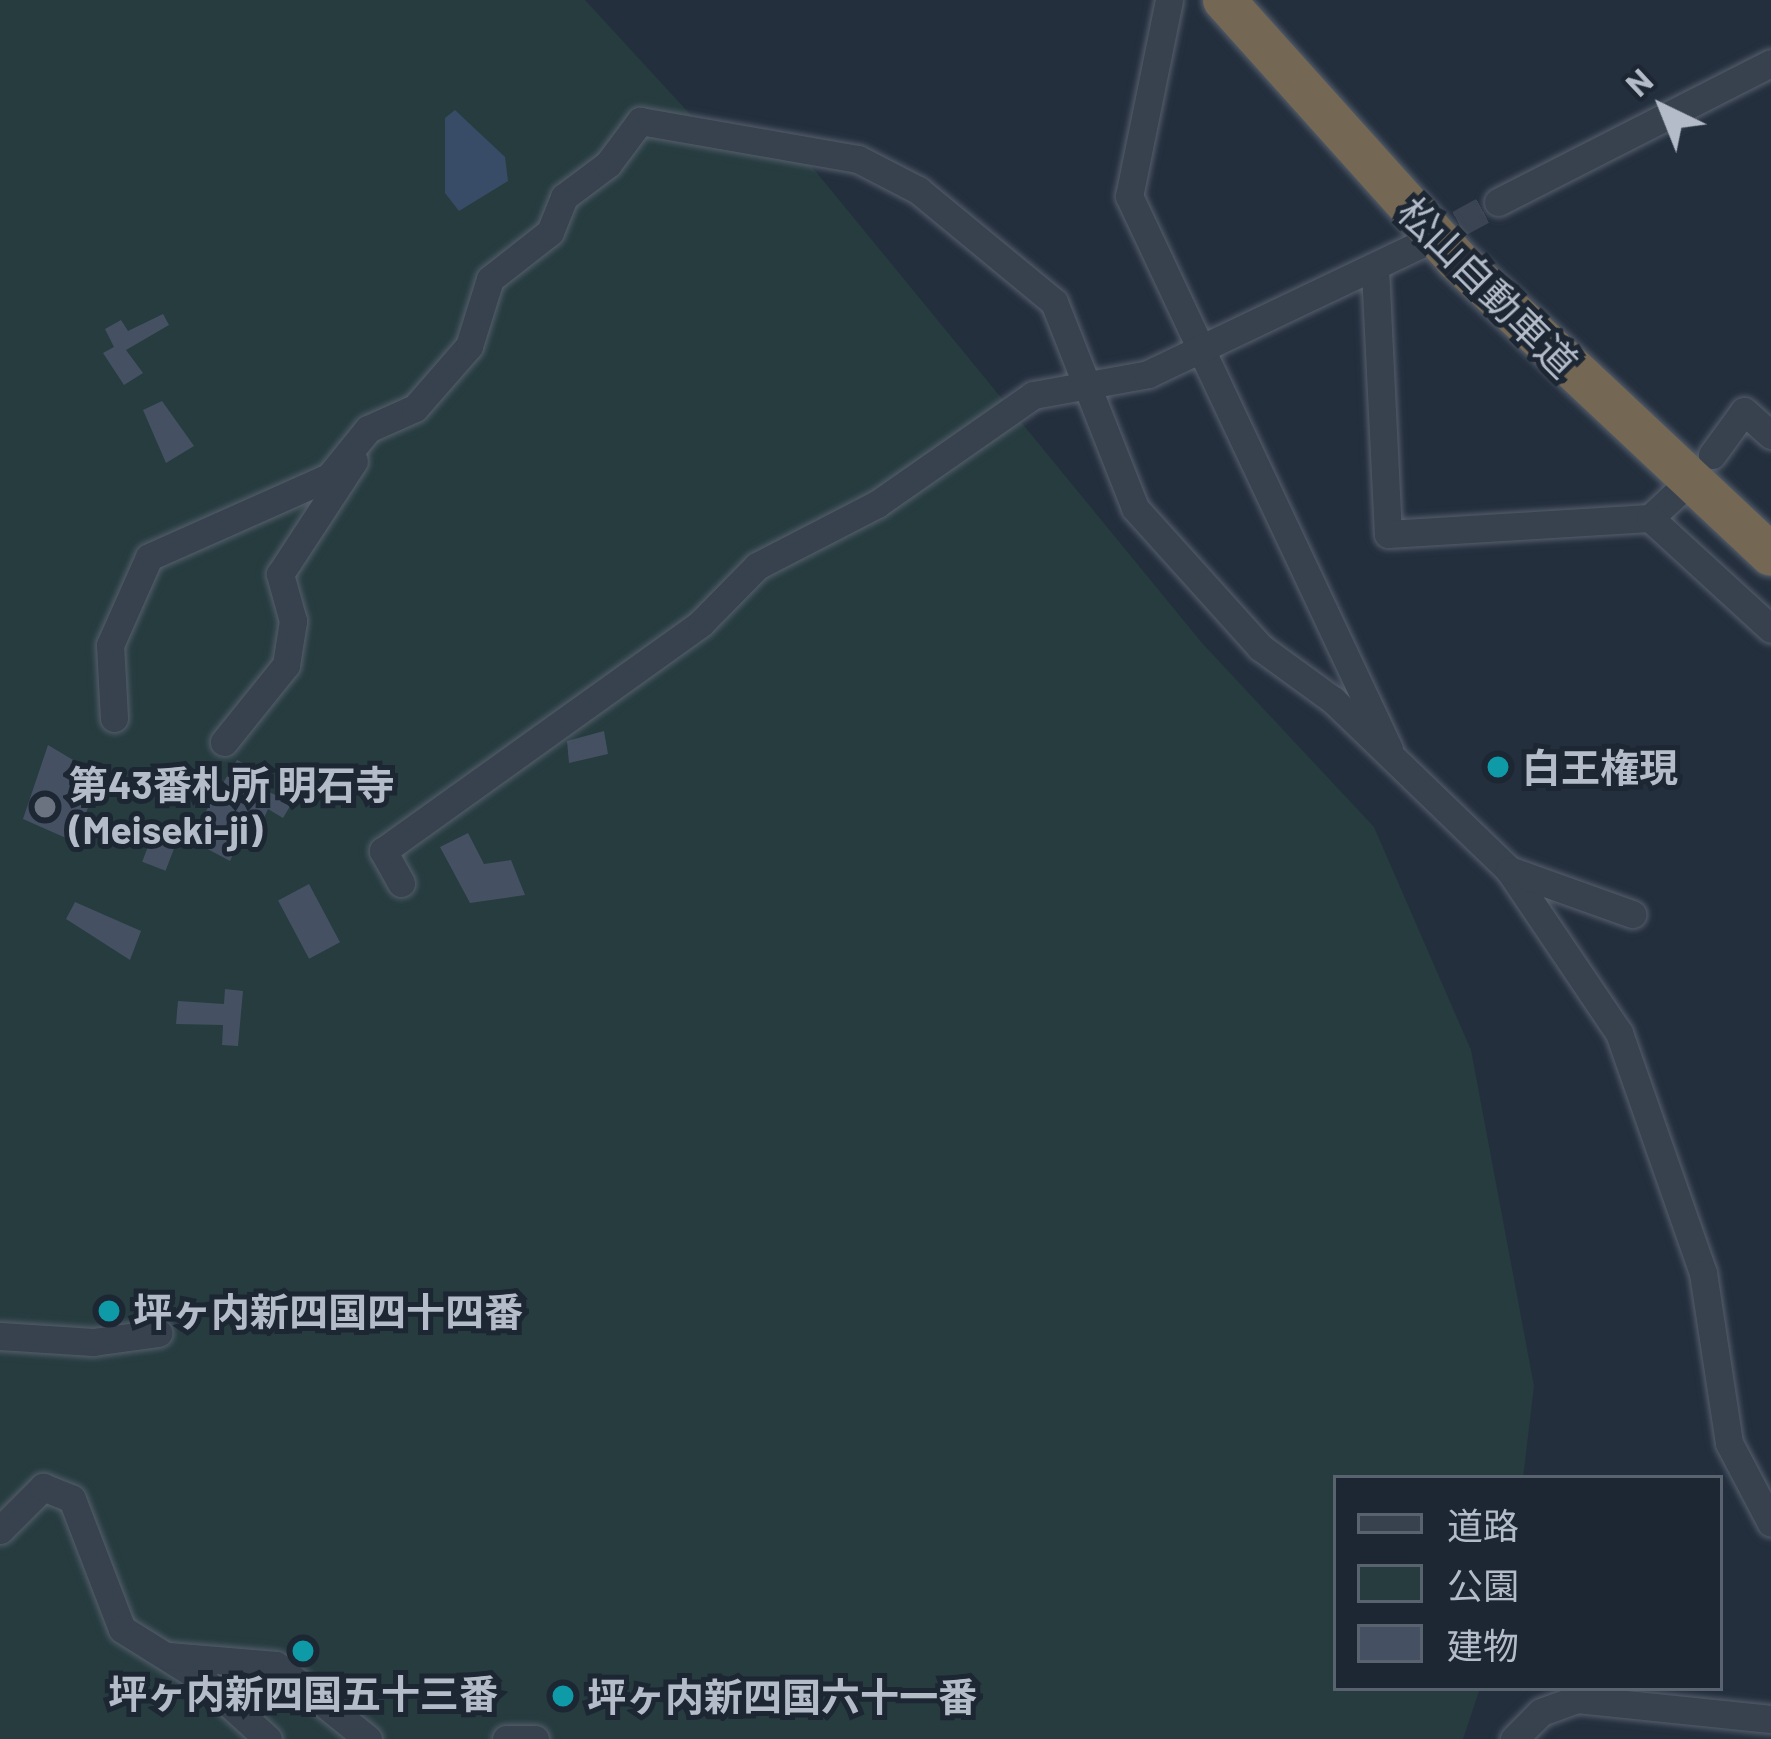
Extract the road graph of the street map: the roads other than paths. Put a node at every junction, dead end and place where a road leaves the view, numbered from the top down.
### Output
1 (1169, 0) edge
2 (1224, 0) edge
3 (1246, 0) edge
4 (1771, 64) edge
5 (1498, 202) tunnel mouth
6 (1423, 244) tunnel mouth
7 (1375, 269) junction
8 (1199, 352) junction
9 (1084, 386) junction
10 (1771, 435) edge
11 (353, 447) junction
12 (1712, 454) dead end
13 (1678, 492) dead end
14 (1650, 518) junction
15 (1771, 533) edge
16 (1771, 555) edge
17 (1771, 629) edge
18 (114, 718) dead end
19 (224, 742) dead end
20 (1400, 772) junction
21 (1509, 870) junction
22 (401, 883) dead end
23 (1632, 914) dead end
24 (158, 1333) dead end
25 (0, 1336) edge
26 (1771, 1523) edge
27 (0, 1530) edge
28 (164, 1656) junction
29 (1771, 1719) edge
30 (268, 1739) edge
31 (368, 1739) edge
32 (506, 1739) edge
33 (535, 1739) edge
34 (1514, 1739) edge

1 - 8 street
2 - 16 highway, 松山自動車道
3 - 15 highway, 松山自動車道
4 - 5 street
6 - 7 street
7 - 8 street
7 - 14 street
8 - 9 street
8 - 20 street
9 - 11 street
9 - 20 street
9 - 22 street
10 - 12 street
11 - 18 street
11 - 19 street
13 - 14 street
14 - 17 street
20 - 21 street
21 - 23 street
21 - 26 street
24 - 25 street
27 - 28 street
28 - 30 street
28 - 31 street
29 - 34 street
32 - 33 street

